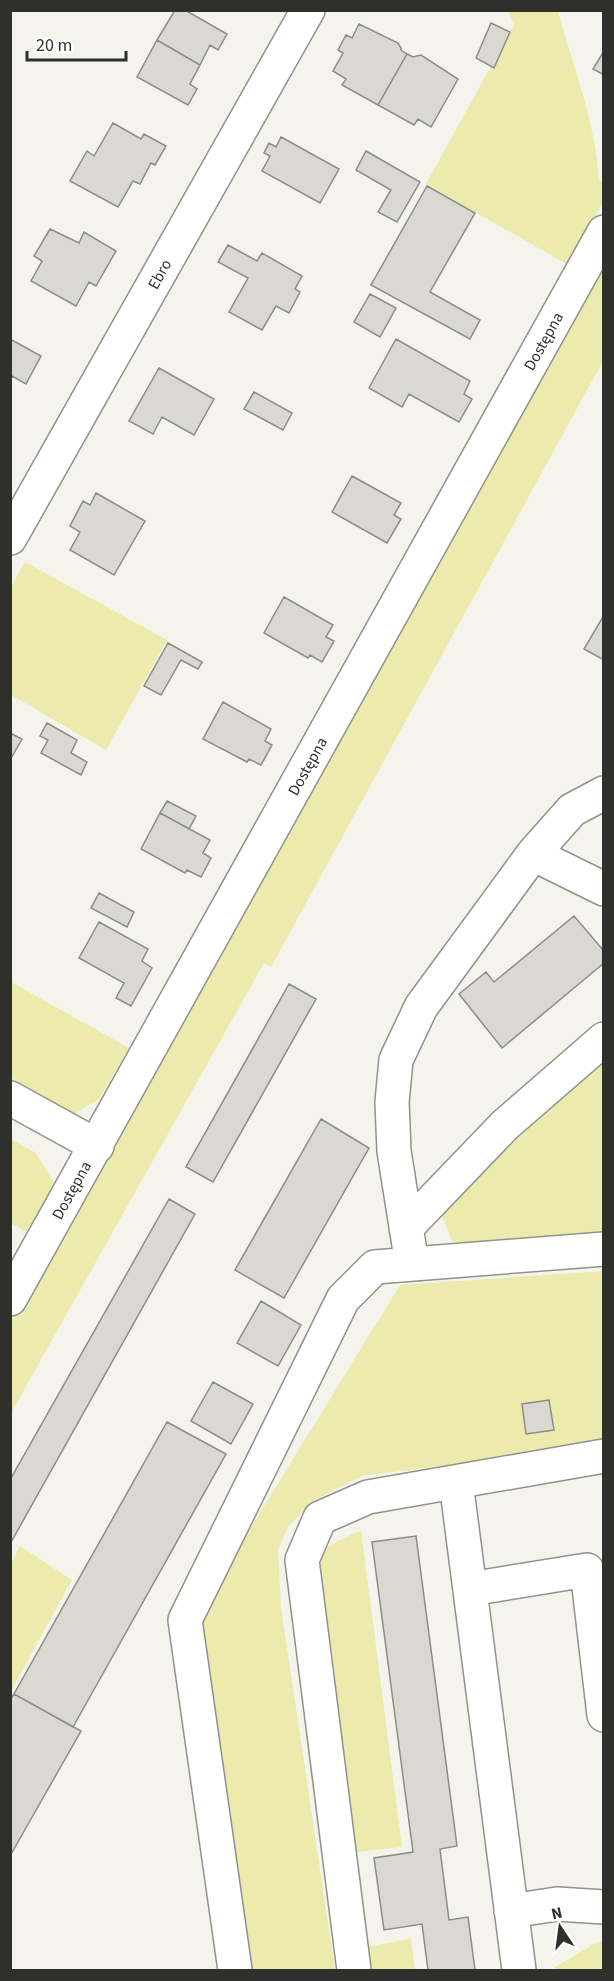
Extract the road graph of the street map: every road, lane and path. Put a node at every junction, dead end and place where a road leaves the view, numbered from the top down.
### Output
1 (308, 10) edge
2 (603, 232) edge
3 (10, 538) edge
4 (603, 793) edge
5 (533, 855) junction
6 (603, 888) edge
7 (603, 1039) edge
8 (10, 1098) edge
9 (97, 1146) junction
10 (406, 1228) junction
11 (603, 1249) edge
12 (412, 1264) junction
13 (10, 1299) edge
14 (603, 1456) edge
15 (456, 1482) junction
16 (470, 1588) junction
17 (603, 1715) edge
18 (603, 1907) edge
19 (512, 1911) junction
20 (235, 1971) edge
21 (354, 1971) edge
22 (519, 1971) edge

1 - 3 street, Ebro
2 - 9 street, Dostępna
4 - 5 street
5 - 6 street
5 - 10 street
7 - 10 street
8 - 9 street
9 - 13 street, Dostępna
10 - 12 street
11 - 12 street
12 - 20 street
14 - 15 street
15 - 16 street
15 - 21 street
16 - 17 street
16 - 19 street
18 - 19 street
19 - 22 street

